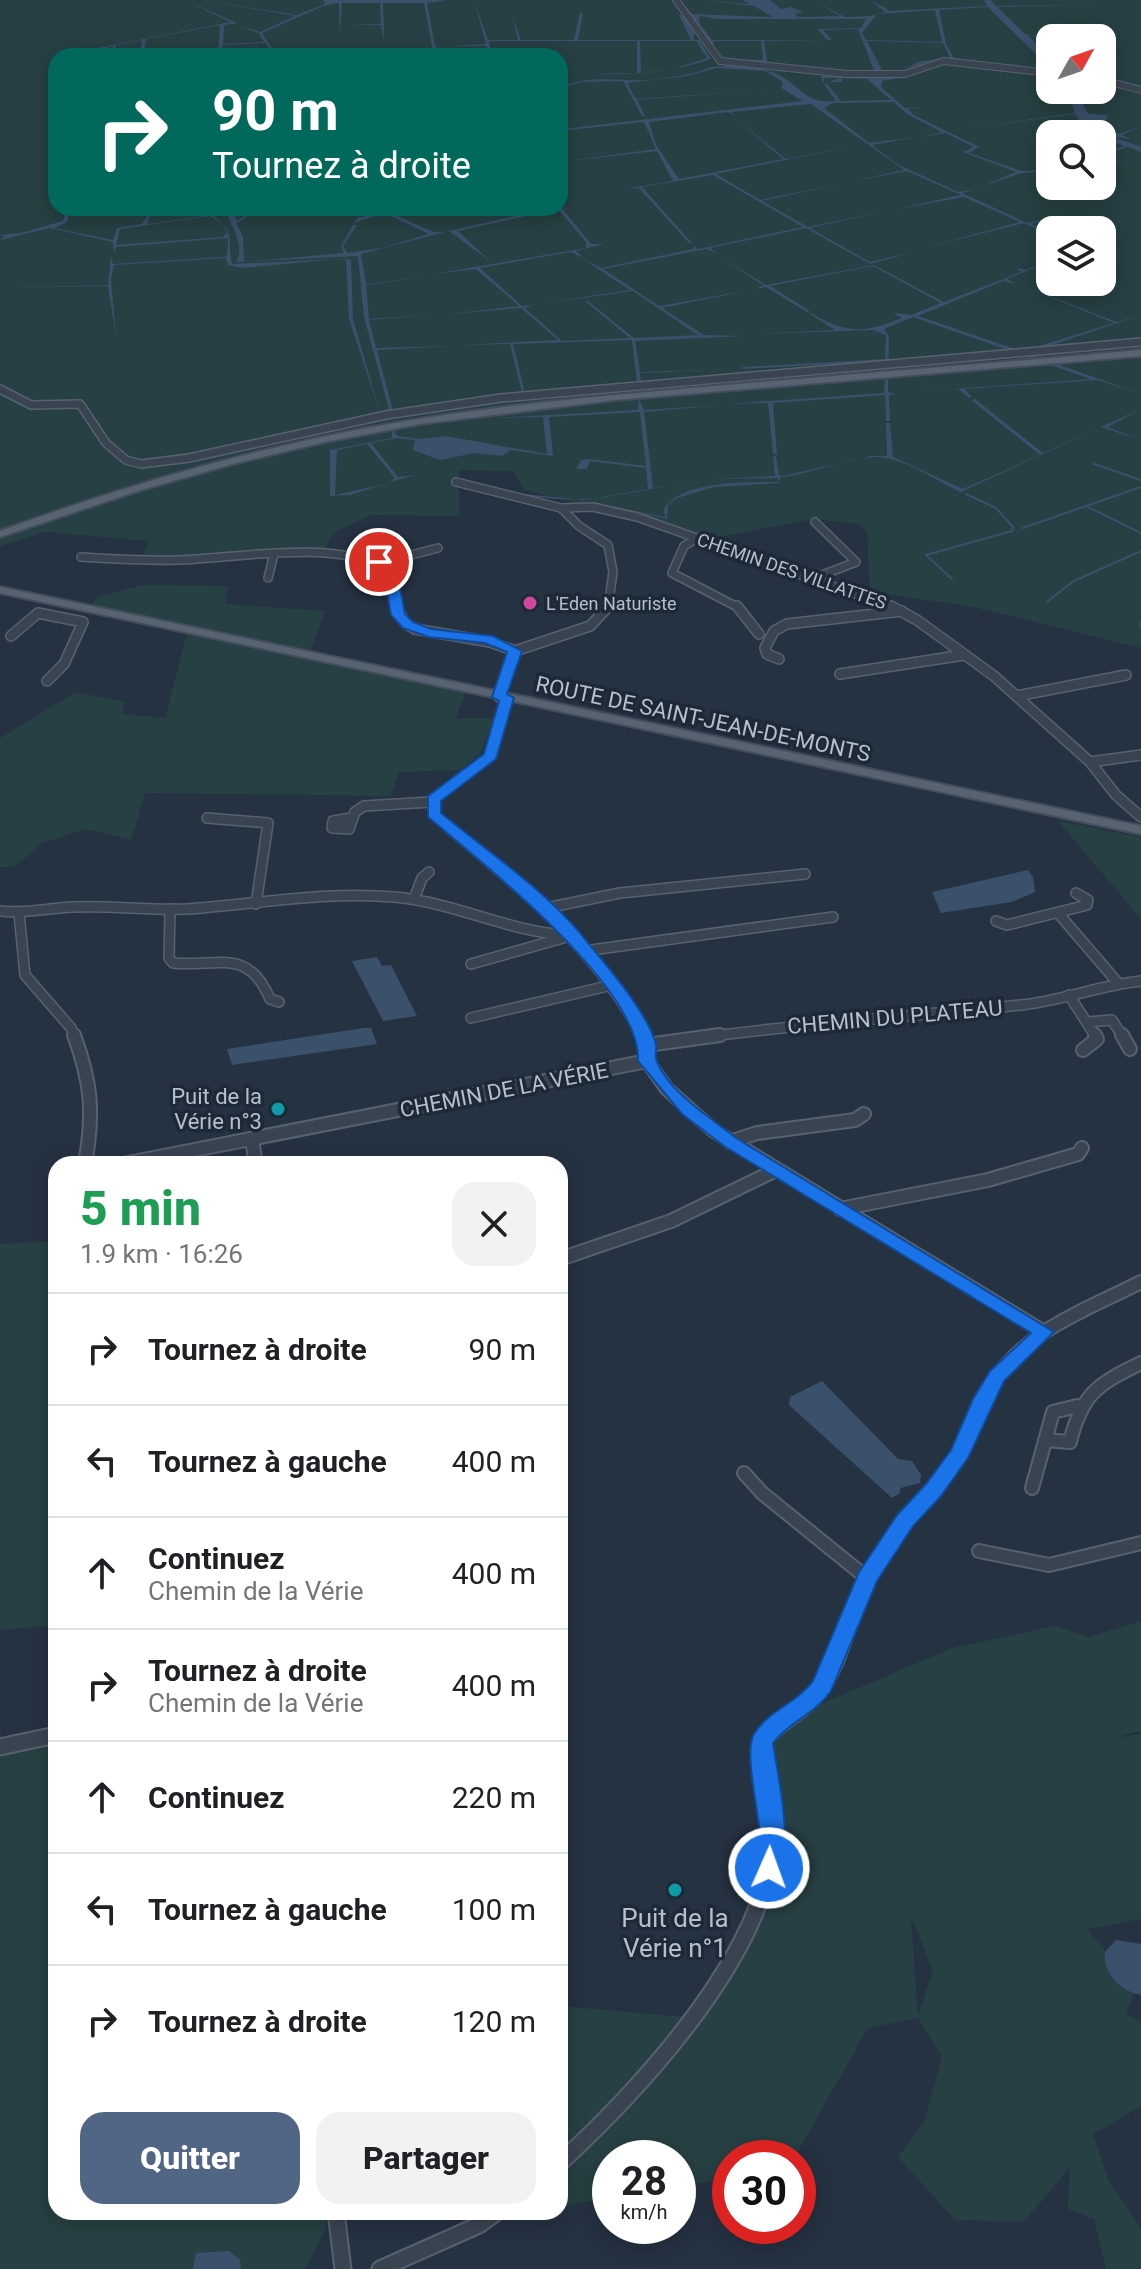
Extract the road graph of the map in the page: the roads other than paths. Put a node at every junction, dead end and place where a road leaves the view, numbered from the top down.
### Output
1 (676, 0) edge
2 (1036, 71) edge
3 (1116, 84) edge
4 (1141, 90) edge
5 (1141, 342) edge
6 (1141, 353) edge
7 (0, 389) edge
8 (456, 482) dead end
9 (561, 508) junction
10 (815, 522) dead end
11 (0, 534) edge
12 (696, 539) junction
13 (438, 548) dead end
14 (274, 554) junction
15 (81, 557) dead end
16 (373, 565) junction
17 (268, 578) dead end
18 (812, 579) junction
19 (0, 591) edge
20 (80, 608) junction
21 (903, 611) junction
22 (71, 617) junction
23 (759, 634) dead end
24 (11, 636) dead end
25 (515, 651) junction
26 (964, 655) junction
27 (779, 659) dead end
28 (840, 674) dead end
29 (1126, 675) dead end
30 (47, 681) dead end
31 (1016, 696) junction
32 (503, 697) junction
33 (1141, 755) edge
34 (1090, 762) junction
35 (431, 802) junction
36 (1141, 817) edge
37 (207, 818) dead end
38 (352, 818) dead end
39 (1141, 830) edge
40 (429, 872) dead end
41 (805, 874) dead end
42 (1076, 893) dead end
43 (414, 899) junction
44 (256, 904) junction
45 (546, 908) junction
46 (170, 909) junction
47 (0, 911) edge
48 (19, 913) junction
49 (1058, 913) junction
50 (833, 917) dead end
51 (996, 921) dead end
52 (568, 936) junction
53 (584, 951) junction
54 (471, 964) dead end
55 (1141, 981) edge
56 (1118, 983) junction
57 (612, 985) junction
58 (1069, 995) junction
59 (279, 1002) dead end
60 (471, 1018) dead end
61 (1088, 1022) junction
62 (647, 1045) junction
63 (1130, 1049) dead end
64 (1083, 1050) dead end
65 (647, 1061) junction
66 (864, 1114) dead end
67 (252, 1140) junction
68 (730, 1142) junction
69 (1082, 1148) dead end
70 (86, 1156) edge
71 (166, 1156) edge
72 (255, 1156) edge
73 (776, 1170) junction
74 (840, 1209) junction
75 (568, 1256) edge
76 (1141, 1282) edge
77 (1044, 1332) junction
78 (1141, 1363) edge
79 (1077, 1406) junction
80 (1045, 1440) junction
81 (744, 1473) dead end
82 (1032, 1488) dead end
83 (1141, 1543) edge
84 (979, 1551) dead end
85 (867, 1578) junction
86 (48, 1737) edge
87 (0, 1747) edge
88 (568, 2155) edge
89 (337, 2220) edge
90 (486, 2220) edge
91 (343, 2269) edge
92 (380, 2269) edge

1 - 2 street
3 - 4 street
5 - 7 street
6 - 11 main road
8 - 9 street
9 - 12 street, CHEMIN DES VILLATTES
9 - 25 street
10 - 18 street
12 - 18 street, CHEMIN DES VILLATTES
12 - 23 street
13 - 16 street
14 - 15 street
14 - 16 street
14 - 17 street
16 - 25 street
18 - 21 street, CHEMIN DES VILLATTES
19 - 20 main road, ROUTE DE SAINT-JEAN-DE-MONTS
20 - 22 street
20 - 32 main road, ROUTE DE SAINT-JEAN-DE-MONTS
21 - 26 street, CHEMIN DES VILLATTES
21 - 27 street
22 - 24 street
22 - 30 street
25 - 32 street
26 - 28 street
26 - 31 street, CHEMIN DES VILLATTES
29 - 31 street
31 - 34 street, CHEMIN DES VILLATTES
32 - 35 street
32 - 39 main road, ROUTE DE SAINT-JEAN-DE-MONTS
33 - 34 street
34 - 36 street, CHEMIN DES VILLATTES
35 - 38 street
35 - 45 street
37 - 44 street
40 - 43 street
41 - 45 street
42 - 49 street
43 - 44 street
43 - 52 street
44 - 46 street
45 - 52 street
46 - 48 street
46 - 59 street
47 - 48 street
48 - 70 street
49 - 51 street
49 - 56 street
50 - 53 street
52 - 53 street
52 - 54 street
53 - 57 street
55 - 56 street, CHEMIN DU PLATEAU
56 - 58 street, CHEMIN DU PLATEAU
57 - 60 street
57 - 62 street
58 - 61 street
58 - 62 street, CHEMIN DU PLATEAU
61 - 63 street
61 - 64 street
62 - 65 street
65 - 67 street, CHEMIN DE LA VÉRIE
65 - 68 street
66 - 68 street
67 - 71 street, CHEMIN DE LA VÉRIE
67 - 72 street
68 - 73 street
69 - 74 street
73 - 74 street
73 - 75 street
74 - 77 street
76 - 77 street
77 - 85 street
78 - 79 street
79 - 80 street
79 - 80 street
80 - 82 street
81 - 85 street
83 - 84 street
85 - 88 street
86 - 87 street
89 - 91 street
90 - 92 street

